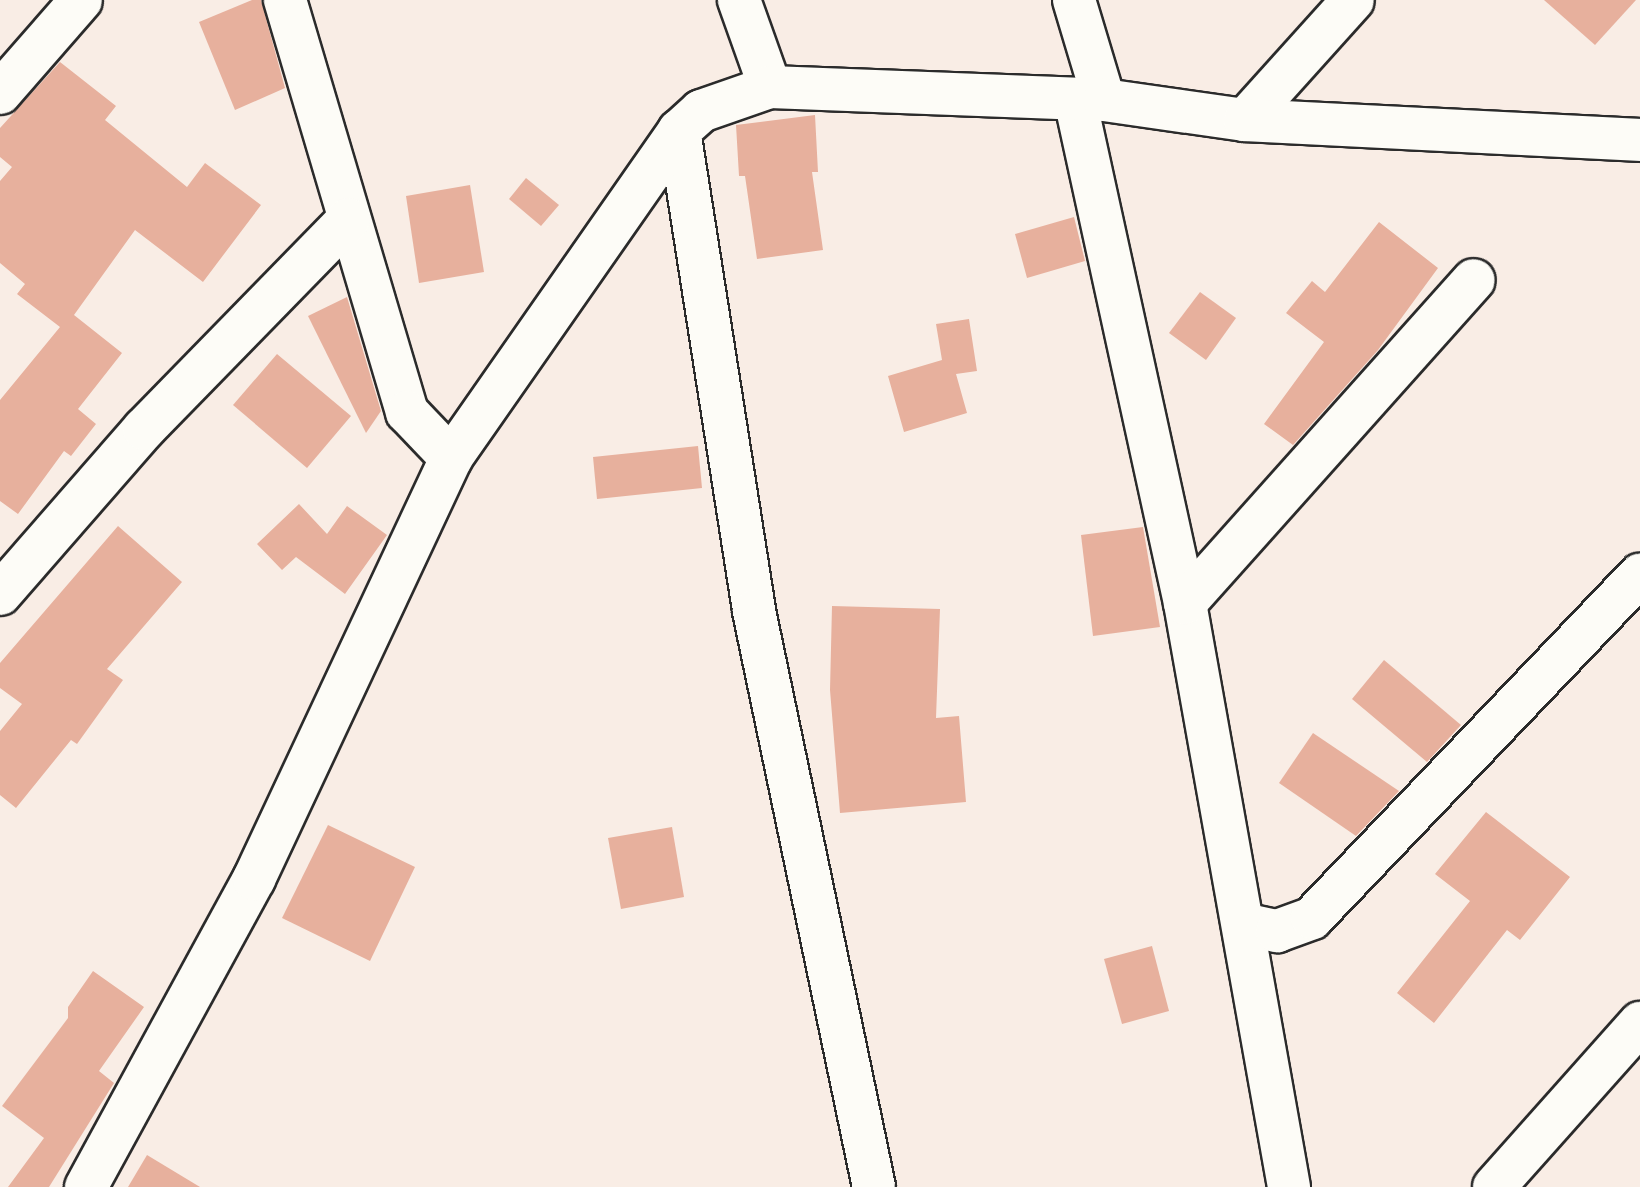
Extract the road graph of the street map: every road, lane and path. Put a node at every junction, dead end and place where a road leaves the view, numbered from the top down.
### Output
1 (81, 0) edge
2 (285, 0) edge
3 (740, 0) edge
4 (1074, 0) edge
5 (1353, 0) edge
6 (770, 87) junction
7 (0, 93) edge
8 (1089, 100) junction
9 (1245, 120) junction
10 (679, 132) junction
11 (1640, 140) edge
12 (349, 218) junction
13 (1474, 280) dead end
14 (452, 458) junction
15 (1640, 575) edge
16 (0, 594) edge
17 (1185, 603) junction
18 (1248, 925) junction
19 (1640, 1023) edge
20 (86, 1187) edge
21 (874, 1187) edge
22 (1289, 1187) edge
23 (1494, 1187) edge

1 - 7 street
2 - 12 street
3 - 6 street
4 - 8 street
5 - 9 street
6 - 8 street
6 - 10 street
8 - 9 street
8 - 17 street
9 - 11 street
10 - 14 street
10 - 21 street
12 - 14 street
12 - 16 street
13 - 17 street
14 - 20 street
15 - 18 street
17 - 18 street
18 - 22 street
19 - 23 street

